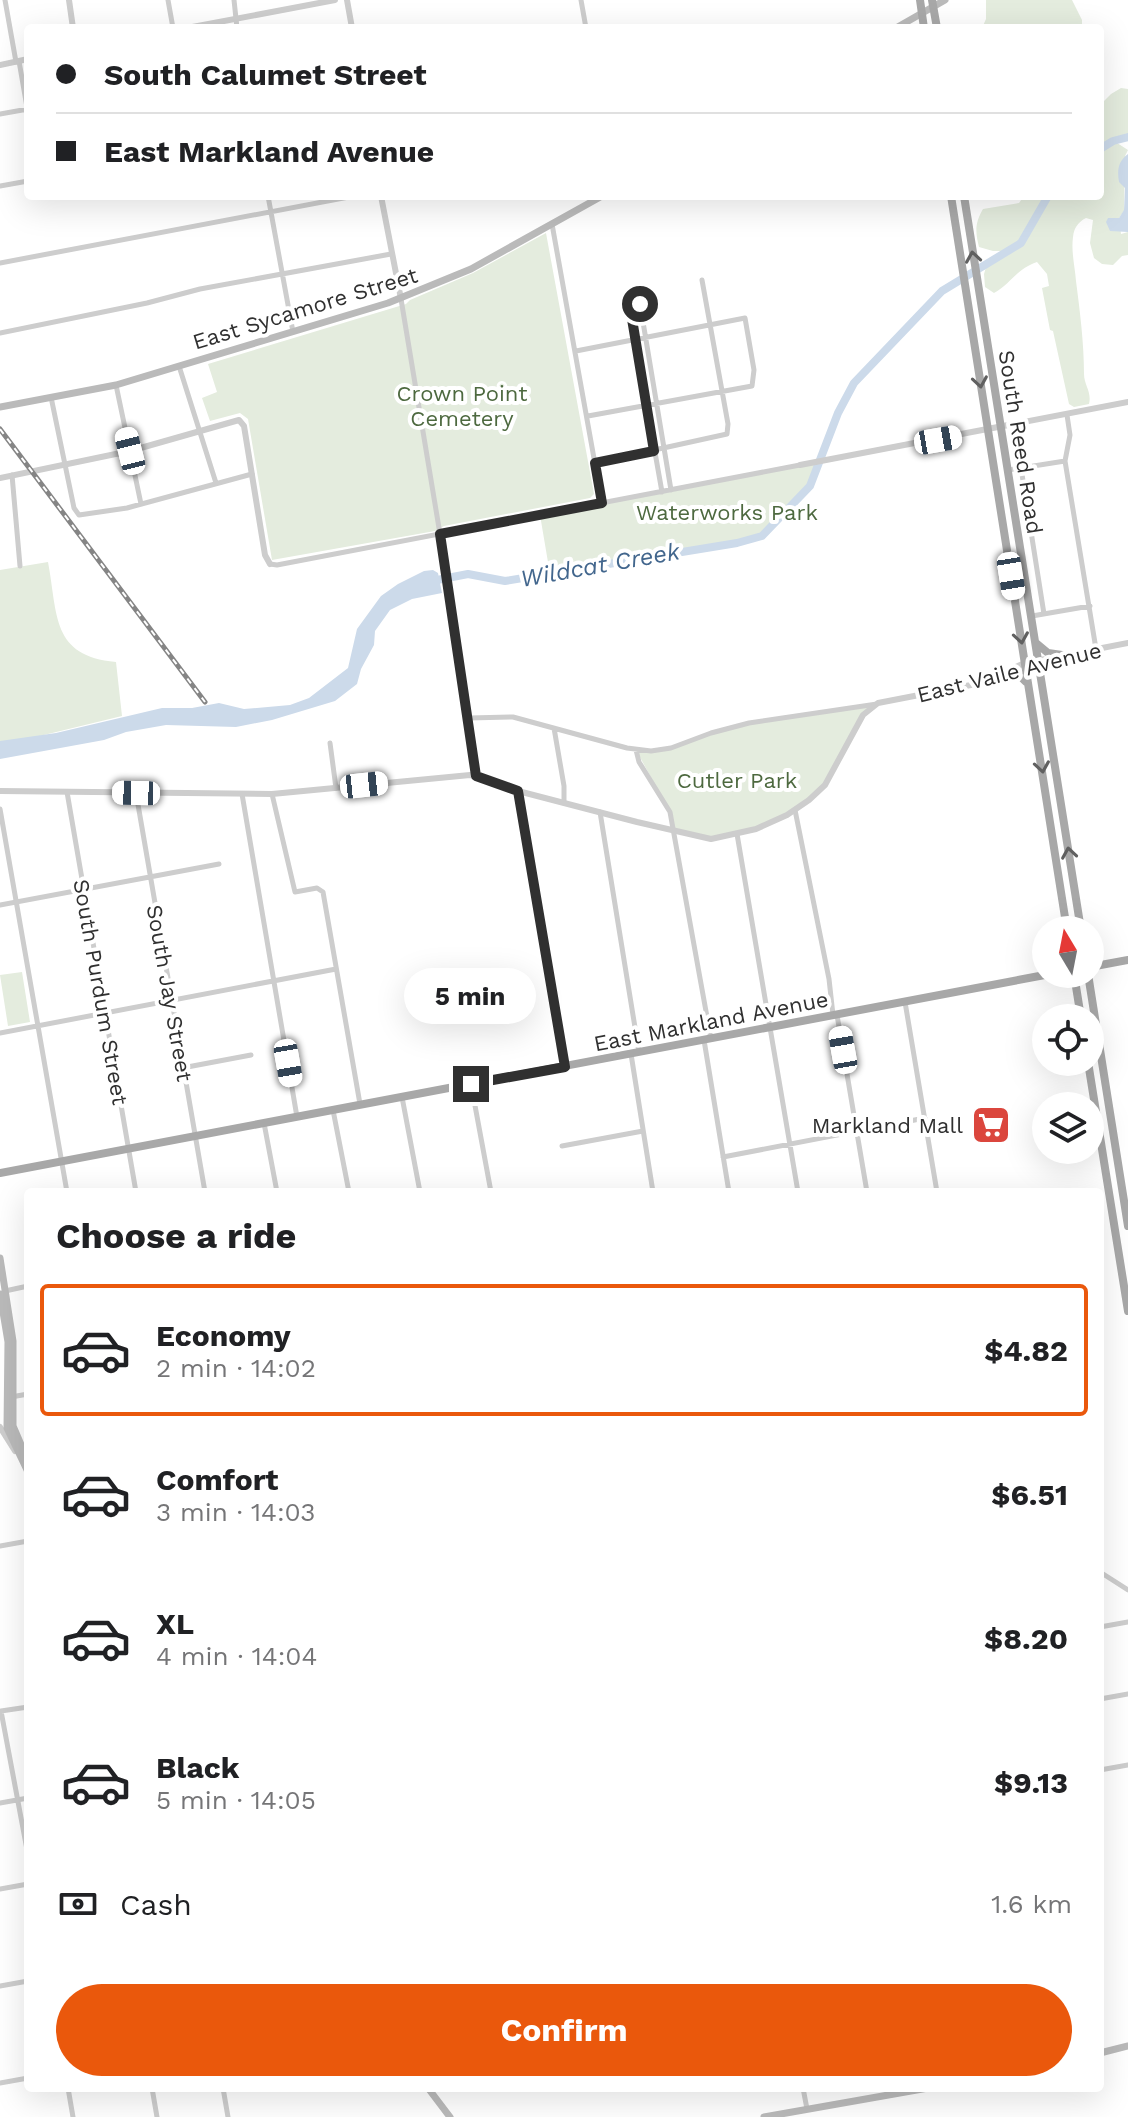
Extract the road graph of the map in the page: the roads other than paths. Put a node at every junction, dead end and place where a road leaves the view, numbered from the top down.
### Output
1 (5, 0) edge
2 (69, 0) edge
3 (168, 0) edge
4 (234, 0) edge
5 (335, 0) edge
6 (347, 0) edge
7 (581, 0) edge
8 (920, 0) edge
9 (945, 0) edge
10 (933, 3) edge
11 (922, 13) junction
12 (236, 18) junction
13 (72, 24) edge
14 (172, 24) edge
15 (207, 24) edge
16 (237, 24) edge
17 (351, 24) edge
18 (585, 24) edge
19 (903, 24) edge
20 (923, 24) edge
21 (936, 24) edge
22 (24, 60) edge
23 (18, 62) junction
24 (0, 65) edge
25 (24, 91) edge
26 (24, 111) edge
27 (0, 114) edge
28 (24, 182) edge
29 (0, 186) edge
30 (269, 200) edge
31 (333, 200) edge
32 (382, 200) edge
33 (595, 200) edge
34 (952, 200) edge
35 (965, 200) edge
36 (271, 212) junction
37 (552, 224) junction
38 (391, 254) junction
39 (0, 263) edge
40 (282, 274) junction
41 (702, 280) dead end
42 (401, 299) junction
43 (712, 325) junction
44 (0, 331) edge
45 (293, 332) junction
46 (645, 338) junction
47 (636, 340) junction
48 (576, 351) junction
49 (179, 366) junction
50 (116, 385) junction
51 (723, 391) junction
52 (51, 397) junction
53 (1128, 402) edge
54 (656, 403) junction
55 (646, 405) junction
56 (0, 407) edge
57 (1067, 415) junction
58 (588, 416) junction
59 (1001, 428) junction
60 (199, 431) junction
61 (988, 431) junction
62 (664, 450) junction
63 (130, 451) junction
64 (654, 451) junction
65 (1065, 461) junction
66 (595, 463) junction
67 (65, 465) junction
68 (800, 465) joint
69 (1021, 468) junction
70 (1007, 471) junction
71 (252, 474) junction
72 (12, 475) junction
73 (0, 478) edge
74 (216, 483) junction
75 (671, 490) junction
76 (662, 492) junction
77 (602, 503) junction
78 (141, 504) junction
79 (440, 534) junction
80 (270, 564) joint
81 (20, 566) dead end
82 (1090, 606) junction
83 (1044, 614) junction
84 (1031, 616) junction
85 (1035, 643) junction
86 (1128, 643) edge
87 (1096, 649) junction
88 (1062, 655) junction
89 (1039, 662) junction
90 (1025, 663) junction
91 (1003, 674) junction
92 (1029, 690) junction
93 (878, 703) junction
94 (469, 718) junction
95 (554, 728) junction
96 (330, 743) dead end
97 (636, 750) junction
98 (476, 776) junction
99 (336, 788) junction
100 (0, 791) edge
101 (518, 791) junction
102 (67, 792) junction
103 (136, 793) junction
104 (242, 794) junction
105 (272, 794) junction
106 (564, 803) junction
107 (0, 809) edge
108 (795, 810) junction
109 (600, 812) junction
110 (674, 832) junction
111 (737, 834) junction
112 (219, 864) dead end
113 (150, 877) junction
114 (83, 889) junction
115 (16, 902) junction
116 (0, 905) edge
117 (1065, 916) edge
118 (1079, 916) edge
119 (1128, 960) edge
120 (1104, 964) edge
121 (336, 969) junction
122 (1032, 977) edge
123 (273, 981) junction
124 (1090, 988) edge
125 (172, 1001) junction
126 (905, 1002) junction
127 (105, 1013) junction
128 (835, 1015) junction
129 (38, 1026) junction
130 (771, 1027) junction
131 (0, 1033) edge
132 (707, 1040) junction
133 (635, 1054) junction
134 (251, 1055) dead end
135 (565, 1067) junction
136 (182, 1068) junction
137 (1090, 1076) edge
138 (471, 1084) junction
139 (402, 1097) junction
140 (360, 1105) junction
141 (333, 1110) junction
142 (297, 1117) junction
143 (925, 1118) junction
144 (264, 1123) junction
145 (643, 1131) junction
146 (857, 1131) junction
147 (195, 1136) junction
148 (790, 1144) junction
149 (562, 1146) dead end
150 (129, 1149) junction
151 (723, 1157) junction
152 (61, 1161) junction
153 (0, 1173) edge
154 (66, 1188) edge
155 (135, 1188) edge
156 (204, 1188) edge
157 (276, 1188) edge
158 (348, 1188) edge
159 (419, 1188) edge
160 (490, 1188) edge
161 (652, 1188) edge
162 (728, 1188) edge
163 (797, 1188) edge
164 (866, 1188) edge
165 (936, 1188) edge
166 (1128, 1226) edge
167 (0, 1258) edge
168 (24, 1287) edge
169 (2, 1292) edge
170 (1128, 1311) edge
171 (24, 1395) edge
172 (9, 1397) junction
173 (6, 1411) edge
174 (0, 1427) edge
175 (17, 1453) junction
176 (24, 1454) edge
177 (24, 1465) edge
178 (24, 1542) edge
179 (0, 1546) edge
180 (1104, 1575) edge
181 (1128, 1590) edge
182 (1128, 1622) edge
183 (1104, 1626) edge
184 (1128, 1694) edge
185 (1104, 1698) edge
186 (24, 1708) edge
187 (1, 1712) edge
188 (1128, 1765) edge
189 (1104, 1769) edge
190 (24, 1799) edge
191 (18, 1800) junction
192 (0, 1803) edge
193 (24, 1833) edge
194 (24, 1885) edge
195 (0, 1889) edge
196 (24, 1982) edge
197 (0, 1986) edge
198 (1128, 2046) edge
199 (1104, 2052) edge
200 (24, 2079) edge
201 (0, 2083) edge
202 (69, 2092) edge
203 (153, 2092) edge
204 (224, 2092) edge
205 (431, 2092) edge
206 (804, 2092) edge
207 (905, 2092) edge
208 (807, 2109) junction
209 (73, 2117) edge
210 (157, 2117) edge
211 (228, 2117) edge
212 (450, 2117) edge
213 (764, 2117) edge

1 - 23 street
2 - 13 street
3 - 14 street
4 - 12 street
5 - 12 street
6 - 17 street
7 - 18 street
8 - 11 main road
9 - 10 main road
10 - 11 main road
10 - 21 main road
11 - 19 main road
11 - 20 main road
12 - 15 street
12 - 16 street
22 - 23 street
23 - 24 street
23 - 25 street
26 - 27 street
28 - 29 street
30 - 36 street
31 - 36 street
32 - 38 street
33 - 37 main road, East Sycamore Street
34 -> 61 main road, South Reed Road
59 -> 35 main road, South Reed Road
36 - 39 street
36 - 40 street
37 - 42 main road, East Sycamore Street
37 - 48 street
38 - 40 street
38 - 42 street
40 - 44 street
40 - 45 street
41 - 43 street
42 - 45 main road, East Sycamore Street
42 - 79 street
43 - 46 street
43 - 51 street
43 - 51 street
45 - 49 main road, East Sycamore Street
46 - 47 street
46 - 47 street
46 - 54 street
47 - 48 street
47 - 55 street
48 - 58 street
49 - 50 main road, East Sycamore Street
49 - 60 street
50 - 52 main road, East Sycamore Street
50 - 63 street
51 - 54 street
51 - 62 street
52 - 56 main road, East Sycamore Street
52 - 67 street
53 - 57 street
54 - 55 street
54 - 62 street
55 - 58 street
55 - 64 street
57 - 59 street
57 - 65 street
58 - 66 street
59 - 61 street
59 - 70 main road, South Reed Road
60 - 63 street
60 - 71 street
60 - 74 street
61 - 68 street
61 -> 90 main road, South Reed Road
62 - 64 street
62 - 75 street
63 - 67 street
63 - 78 street
64 - 66 street
64 - 76 street
65 - 69 street
65 - 82 street
66 - 77 street
67 - 72 street
67 - 78 street
68 - 75 street
69 - 70 street
69 - 83 street
70 - 84 main road, South Reed Road
71 - 74 street
71 - 80 street
72 - 73 street
72 - 81 street
74 - 78 street
75 - 76 street
76 - 77 street
77 - 79 street
79 - 80 street
79 - 94 street
82 - 83 street
82 - 87 street
83 - 84 street
84 - 85 main road, South Reed Road
85 - 88 main road
85 - 89 main road, South Reed Road
86 - 87 street, East Vaile Avenue
87 - 88 street, East Vaile Avenue
88 - 89 street, East Vaile Avenue
89 - 90 street, East Vaile Avenue
118 -> 89 main road, South Reed Road
90 - 91 street, East Vaile Avenue
90 - 92 main road, South Reed Road
91 - 92 main road
91 - 93 street, East Vaile Avenue
92 -> 117 main road, South Reed Road
93 - 97 street
93 - 108 street
94 - 95 street
94 - 98 street
95 - 97 street
95 - 106 street
96 - 99 street
97 - 110 street
98 - 99 street
98 - 101 street
99 - 105 street
100 - 102 street
101 - 106 street
101 - 135 street
102 - 103 street
102 - 114 street, South Purdum Street
103 - 104 street
103 - 113 street, South Jay Street
104 - 105 street
104 - 123 street
105 - 121 street
106 - 109 street
107 - 115 street
108 - 111 street
108 - 128 street
109 - 110 street
109 - 133 street
110 - 111 street
110 - 132 street
111 - 130 street
112 - 113 street
113 - 114 street
113 - 125 street, South Jay Street
114 - 115 street
114 - 127 street, South Purdum Street
115 - 116 street
115 - 129 street
119 - 120 main road
121 - 123 street
121 - 140 street
122 - 126 main road, East Markland Avenue
123 - 125 street
123 - 142 street
124 - 166 main road
125 - 127 street
125 - 136 street, South Jay Street
126 - 128 main road, East Markland Avenue
126 - 143 street
127 - 129 street
127 - 150 street, South Purdum Street
128 - 130 main road, East Markland Avenue
128 - 146 street
129 - 131 street
129 - 152 street
130 - 132 main road, East Markland Avenue
130 - 148 street
132 - 133 main road, East Markland Avenue
132 - 151 street
133 - 135 main road, East Markland Avenue
133 - 145 street
134 - 136 street
135 - 138 main road, East Markland Avenue
136 - 147 street, South Jay Street
137 - 170 main road
138 - 139 main road, East Markland Avenue
138 - 160 street
139 - 140 main road, East Markland Avenue
139 - 159 street
140 - 141 main road, East Markland Avenue
141 - 142 main road, East Markland Avenue
141 - 158 street
142 - 144 main road, East Markland Avenue
143 - 146 street
143 - 165 street
144 - 147 main road, East Markland Avenue
144 - 157 street
145 - 149 street
145 - 161 street
146 - 148 street
146 - 164 street
147 - 150 main road, East Markland Avenue
147 - 156 street, South Jay Street
148 - 151 street
148 - 163 street
150 - 152 main road, East Markland Avenue
150 - 155 street, South Purdum Street
151 - 162 street
152 - 153 main road, East Markland Avenue
152 - 154 street
167 - 169 main road
168 - 169 street
169 - 172 main road
171 - 172 street
172 - 173 main road
173 - 175 main road
173 - 176 main road
174 - 175 street
175 - 177 main road
178 - 179 street
180 - 181 street
182 - 183 street
184 - 185 street
186 - 187 street
187 - 191 street
188 - 189 street
190 - 191 street
191 - 192 street
191 - 193 street
194 - 195 street
196 - 197 street
198 - 199 main road
200 - 201 street
202 - 209 street
203 - 210 street
204 - 211 street
205 - 212 main road
206 - 208 street
207 - 208 main road
208 - 213 main road

